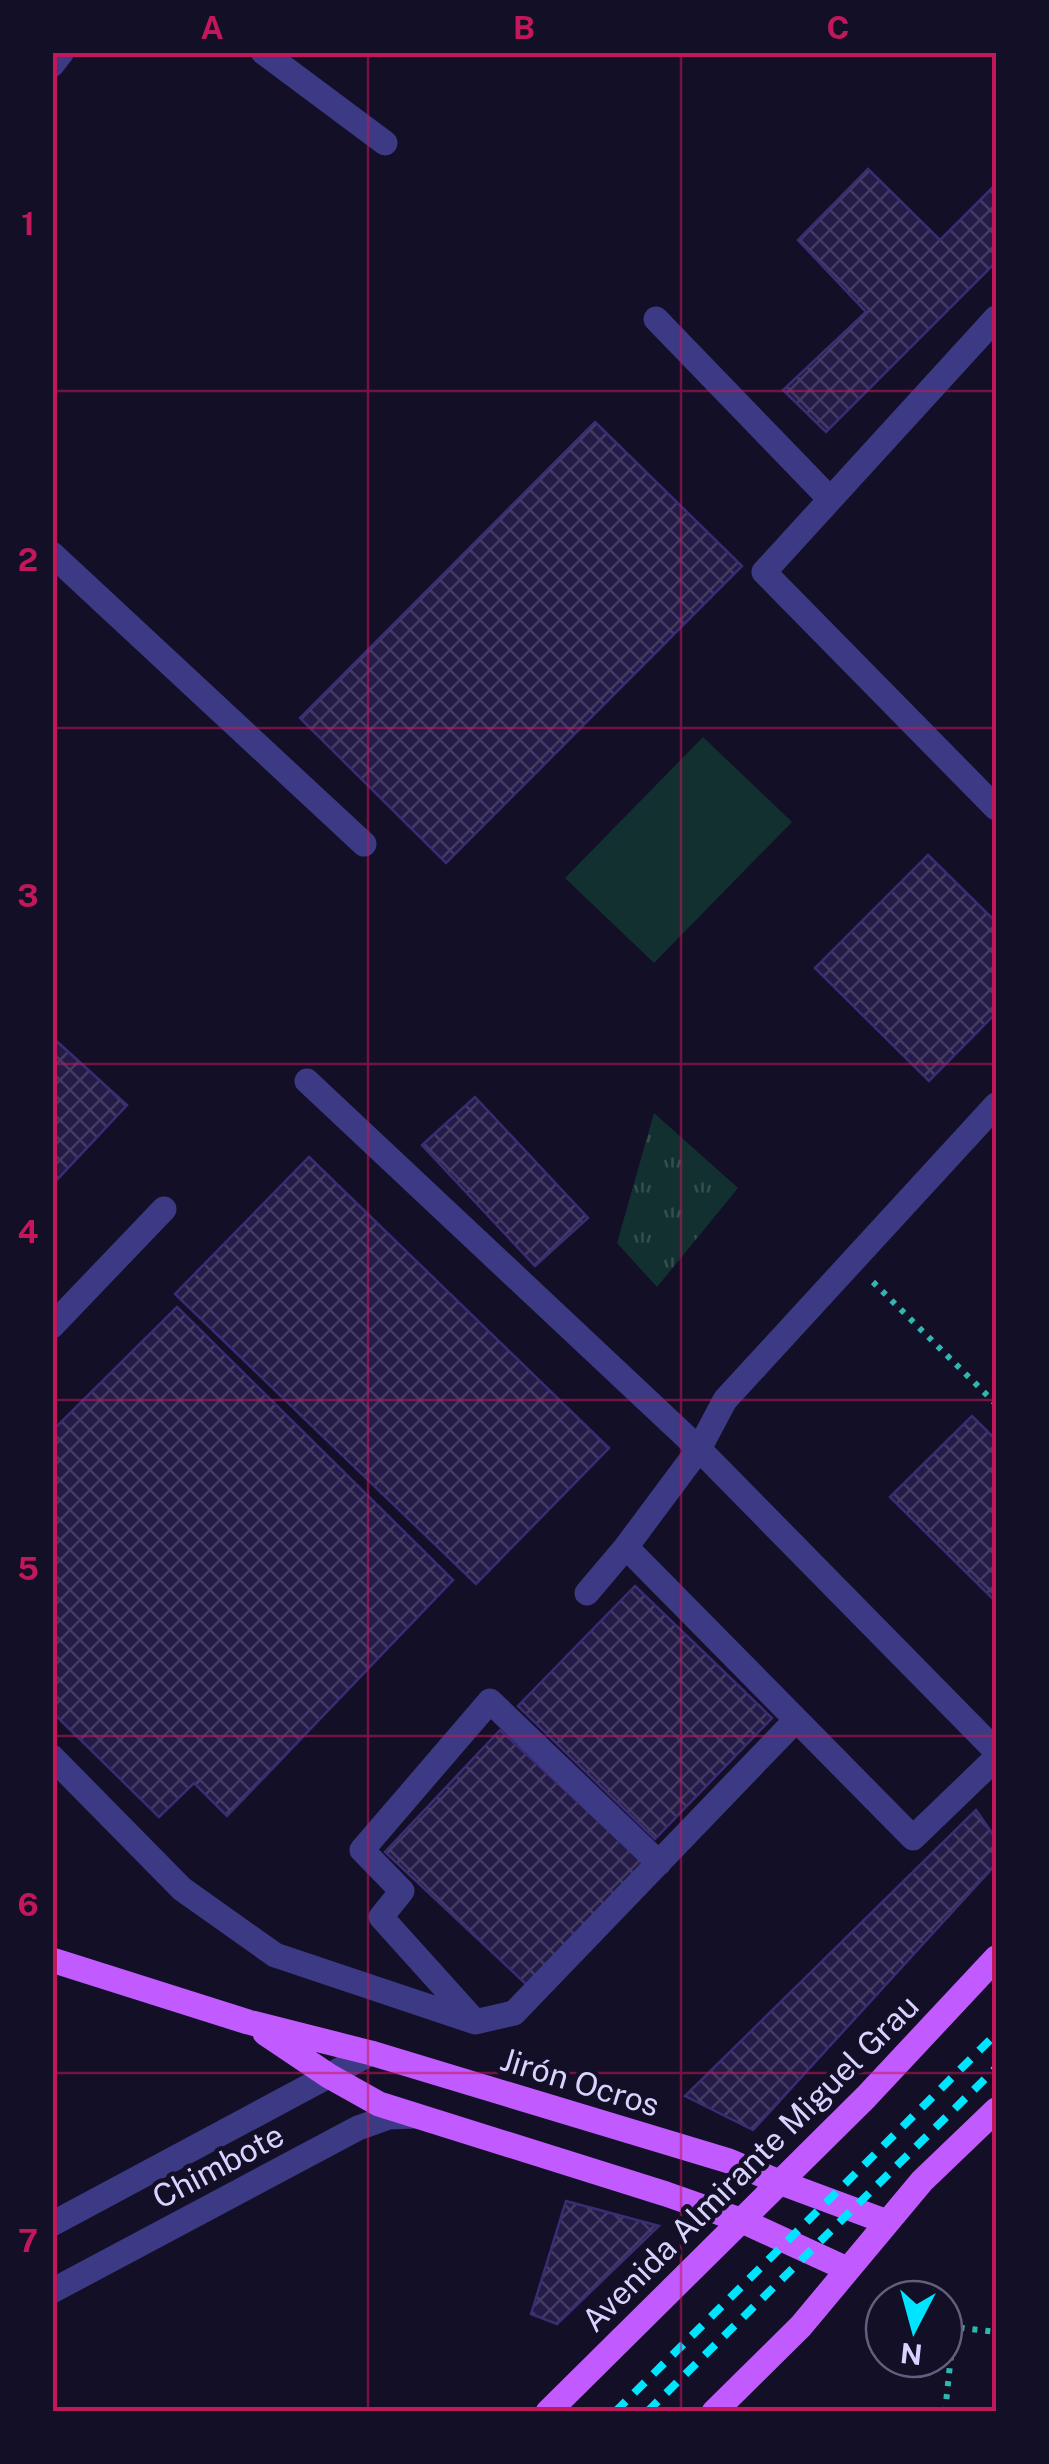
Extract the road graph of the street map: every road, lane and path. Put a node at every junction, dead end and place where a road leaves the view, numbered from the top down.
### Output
1 (62, 52) edge
2 (262, 52) edge
3 (52, 65) edge
4 (384, 142) dead end
5 (996, 318) edge
6 (656, 319) dead end
7 (830, 500) junction
8 (53, 555) edge
9 (996, 808) edge
10 (364, 844) dead end
11 (307, 1081) dead end
12 (996, 1105) edge
13 (164, 1209) dead end
14 (853, 1262) junction
15 (52, 1326) edge
16 (996, 1404) edge
17 (699, 1449) junction
18 (626, 1547) junction
19 (587, 1593) dead end
20 (796, 1720) junction
21 (996, 1754) edge
22 (52, 1757) edge
23 (659, 1863) junction
24 (996, 1958) edge
25 (52, 1960) edge
26 (248, 2022) junction
27 (475, 2022) junction
28 (371, 2053) junction
29 (328, 2076) junction
30 (996, 2110) edge
31 (419, 2116) junction
32 (779, 2182) junction
33 (740, 2220) junction
34 (887, 2222) junction
35 (52, 2224) edge
36 (847, 2269) junction
37 (52, 2291) edge
38 (996, 2332) edge
39 (548, 2412) edge
40 (714, 2412) edge
41 (945, 2412) edge

1 - 3 street
2 - 4 street
5 - 7 street
6 - 7 street
7 - 9 street
8 - 10 street
11 - 17 street
12 - 14 street
13 - 15 street
14 - 16 path
14 - 17 street
17 - 18 street
17 - 21 street
18 - 19 street
18 - 20 street
20 - 21 street
20 - 23 street
22 - 27 street
23 - 27 street
23 - 27 street
24 - 32 main road, Avenida Almirante Miguel Grau
25 - 26 main road, Jirón Ocros
26 - 28 main road, Jirón Ocros
26 - 29 main road, Jirón Ocros
28 - 29 street, Chimbote
28 - 32 main road, Jirón Ocros
29 - 31 main road, Jirón Ocros
29 - 35 street, Chimbote
30 - 34 main road
31 - 33 main road, Jirón Ocros
31 - 37 street, Chimbote
32 - 33 main road, Avenida Almirante Miguel Grau
32 - 34 main road, Jirón Ocros
33 - 36 main road, Jirón Ocros
33 - 39 main road, Avenida Almirante Miguel Grau
34 - 36 main road
36 - 40 main road
38 - 41 path

